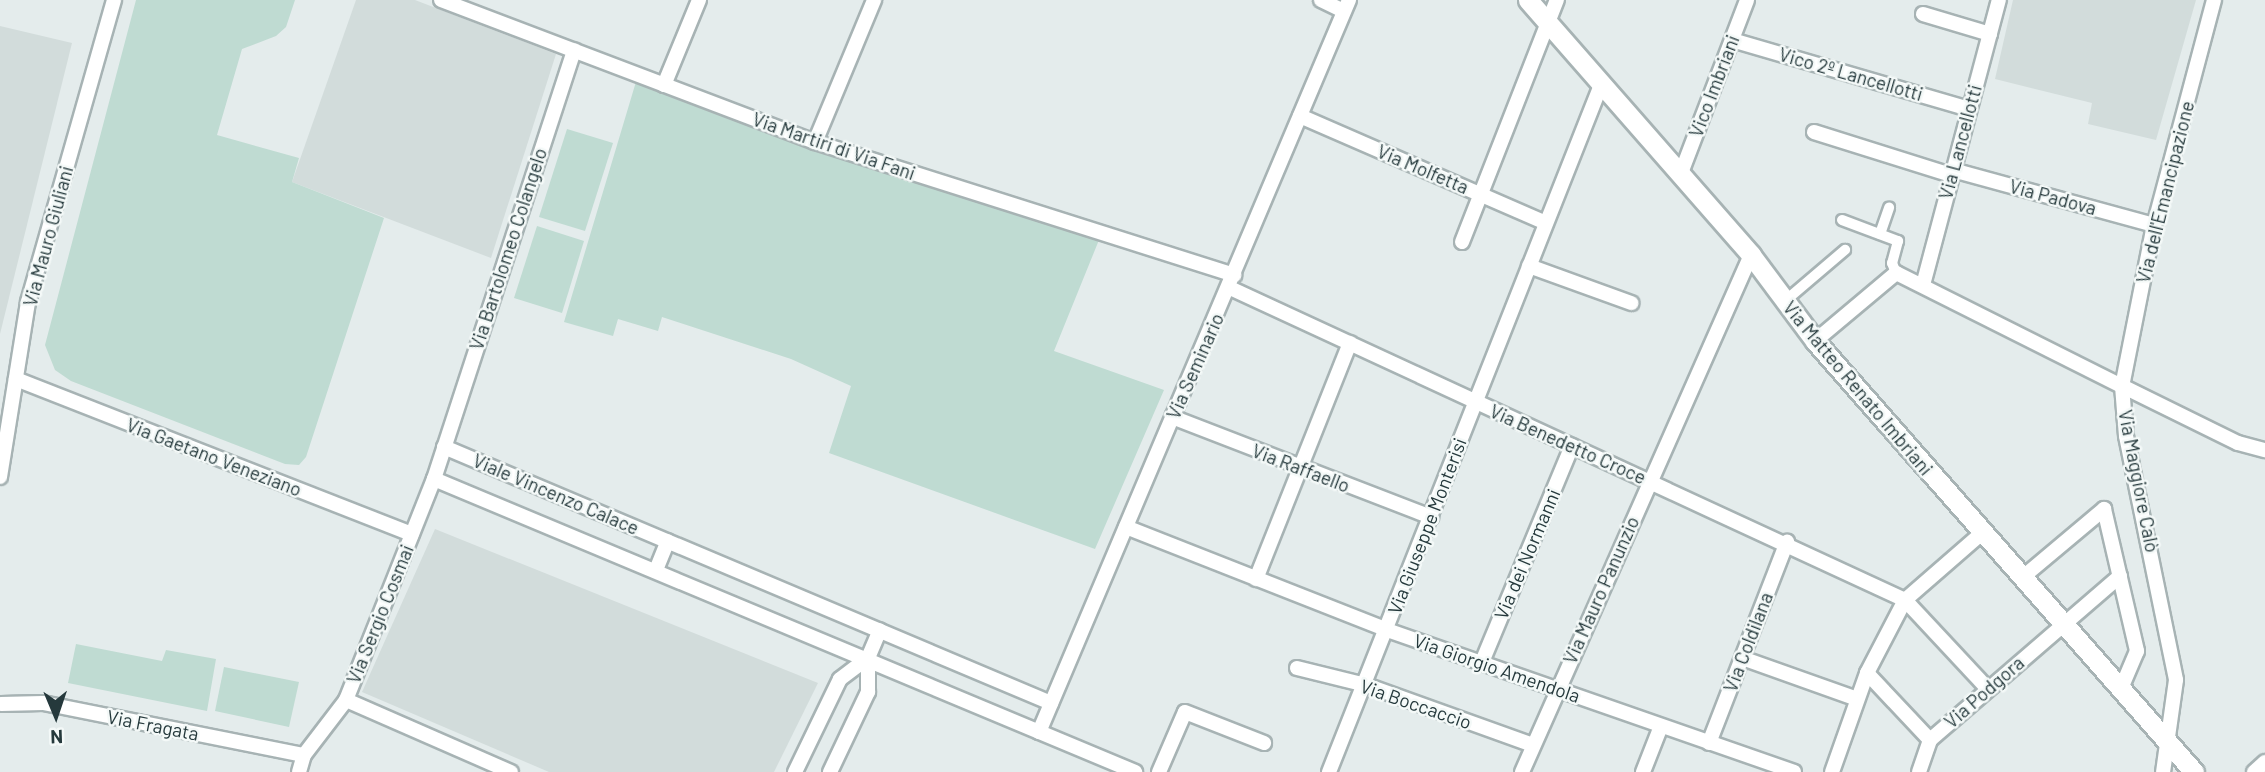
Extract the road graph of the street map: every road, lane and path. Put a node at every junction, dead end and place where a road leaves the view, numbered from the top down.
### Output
1 (114, 0) edge
2 (441, 0) edge
3 (699, 0) edge
4 (874, 0) edge
5 (1321, 0) edge
6 (1528, 0) edge
7 (1557, 0) edge
8 (1747, 0) edge
9 (1999, 0) edge
10 (2214, 0) edge
11 (1347, 5) edge
12 (1923, 15) dead end
13 (1550, 23) junction
14 (1990, 34) junction
15 (1732, 40) junction
16 (574, 50) junction
17 (664, 85) junction
18 (1601, 85) junction
19 (1969, 109) junction
20 (1300, 116) junction
21 (1814, 132) dead end
22 (815, 142) junction
23 (1952, 172) junction
24 (1681, 173) junction
25 (1482, 195) junction
26 (1889, 208) dead end
27 (1842, 220) dead end
28 (1546, 223) junction
29 (2154, 225) junction
30 (1880, 234) junction
31 (1462, 242) dead end
32 (1845, 250) dead end
33 (1751, 256) junction
34 (1529, 266) junction
35 (1896, 273) junction
36 (1232, 282) junction
37 (1923, 285) junction
38 (1785, 301) junction
39 (1631, 303) dead end
40 (1815, 341) junction
41 (1350, 343) junction
42 (16, 379) junction
43 (2122, 386) junction
44 (1475, 403) junction
45 (1172, 417) junction
46 (1572, 446) junction
47 (444, 447) junction
48 (2265, 450) edge
49 (1300, 468) junction
50 (0, 477) edge
51 (434, 479) junction
52 (1650, 480) junction
53 (1431, 517) junction
54 (1125, 527) junction
55 (1982, 533) junction
56 (412, 534) junction
57 (668, 541) junction
58 (1787, 542) junction
59 (656, 570) junction
60 (2120, 576) junction
61 (2023, 577) junction
62 (1256, 579) junction
63 (1905, 600) junction
64 (2063, 622) junction
65 (880, 630) junction
66 (1388, 630) junction
67 (868, 657) junction
68 (1742, 658) junction
69 (1482, 662) junction
70 (1297, 668) dead end
71 (1867, 673) junction
72 (1366, 685) junction
73 (1987, 688) junction
74 (1557, 689) junction
75 (2120, 691) junction
76 (1857, 699) junction
77 (346, 700) junction
78 (1051, 703) junction
79 (0, 705) edge
80 (1661, 726) junction
81 (1039, 732) junction
82 (1930, 740) junction
83 (2164, 741) junction
84 (1264, 743) dead end
85 (1709, 743) junction
86 (1533, 745) junction
87 (304, 755) junction
88 (2265, 762) edge
89 (1131, 771) edge
90 (299, 772) edge
91 (512, 772) edge
92 (795, 772) edge
93 (830, 772) edge
94 (1159, 772) edge
95 (1329, 772) edge
96 (1522, 772) edge
97 (1643, 772) edge
98 (1794, 772) edge
99 (1832, 772) edge
100 (1919, 772) edge
101 (2163, 772) edge
102 (2194, 772) edge
103 (2254, 772) edge

1 - 42 street, Via Mauro Giuliani
2 - 16 street, Via Martiri di Via Fani
3 - 17 street
4 - 22 street
5 - 11 street
6 - 13 street, Via Matteo Renato Imbriani
7 - 13 street
8 - 15 street, Vico Imbriani
9 - 14 street, Via Lancellotti
10 - 29 street, Via dell'Emancipazione
11 - 20 street, Via Seminario
12 - 14 street
13 - 18 street, Via Matteo Renato Imbriani
13 - 25 street
14 - 19 street, Via Lancellotti
15 - 19 street, Vico 2º Lancellotti
15 - 24 street, Vico Imbriani
16 - 17 street, Via Martiri di Via Fani
16 - 47 street, Via Bartolomeo Colangelo
17 - 22 street, Via Martiri di Via Fani
18 - 24 street, Via Matteo Renato Imbriani
18 - 28 street, Via Giuseppe Monterisi
19 - 23 street, Via Lancellotti
20 - 25 street, Via Molfetta
20 - 36 street, Via Seminario
21 - 23 street, Via Padova
22 - 36 street, Via Martiri di Via Fani
23 - 29 street, Via Padova
23 - 37 street, Via Lancellotti
24 - 33 street, Via Matteo Renato Imbriani
25 - 28 street, Via Molfetta
25 - 31 street
26 - 30 street
27 - 30 street
28 - 34 street, Via Giuseppe Monterisi
29 - 43 street, Via dell'Emancipazione
30 - 35 street
32 - 38 street
33 - 38 street, Via Matteo Renato Imbriani
33 - 52 street, Via Mauro Panunzio
34 - 39 street
34 - 44 street, Via Giuseppe Monterisi
35 - 37 street, Via Maggiore Calò
35 - 40 street
36 - 41 street, Via Benedetto Croce
36 - 45 street, Via Seminario
37 - 43 street, Via Maggiore Calò
38 - 40 street, Via Matteo Renato Imbriani
40 - 55 street, Via Matteo Renato Imbriani
41 - 44 street, Via Benedetto Croce
41 - 49 street
42 - 50 street, Via Mauro Giuliani
42 - 56 street, Via Gaetano Veneziano
43 - 48 street
43 - 83 street, Via Maggiore Calò
44 - 46 street, Via Benedetto Croce
44 - 53 street, Via Giuseppe Monterisi
45 - 49 street, Via Raffaello
45 - 54 street, Via Seminario
46 - 52 street, Via Benedetto Croce
46 - 69 street, Via dei Normanni
47 - 51 street, Via Sergio Cosmai
47 - 57 street, Viale Vincenzo Calace
49 - 53 street, Via Raffaello
49 - 62 street
51 - 56 street, Via Sergio Cosmai
51 - 59 street, Viale Vincenzo Calace
52 - 58 street, Via Benedetto Croce
52 - 74 street, Via Mauro Panunzio
53 - 66 street, Via Giuseppe Monterisi
54 - 62 street, Via Giorgio Amendola
54 - 78 street, Via Seminario
55 - 61 street, Via Matteo Renato Imbriani
55 - 63 street
56 - 77 street, Via Sergio Cosmai
57 - 59 street
57 - 65 street, Viale Vincenzo Calace
58 - 63 street, Via Benedetto Croce
58 - 68 street, Via Coldilana
59 - 67 street, Viale Vincenzo Calace
60 - 61 street
60 - 64 street, Via Podgora
60 - 75 street
61 - 64 street, Via Matteo Renato Imbriani
62 - 66 street, Via Giorgio Amendola
63 - 71 street
63 - 73 street
64 - 73 street, Via Podgora
64 - 75 street, Via Matteo Renato Imbriani
65 - 67 street
65 - 78 street, Viale Vincenzo Calace
66 - 69 street, Via Giorgio Amendola
66 - 72 street, Via Giuseppe Monterisi
67 - 81 street, Viale Vincenzo Calace
67 - 92 street
67 - 93 street
68 - 76 street
68 - 85 street, Via Coldilana
69 - 74 street, Via Giorgio Amendola
70 - 72 street, Via Boccaccio
71 - 76 street
71 - 82 street
72 - 86 street, Via Boccaccio
72 - 95 street, Via Giuseppe Monterisi
73 - 82 street, Via Podgora
74 - 80 street, Via Giorgio Amendola
74 - 86 street, Via Mauro Panunzio
75 - 83 street, Via Matteo Renato Imbriani
76 - 99 street
77 - 87 street, Via Sergio Cosmai
77 - 91 street
78 - 81 street, Via Seminario
79 - 87 street, Via Fragata
80 - 85 street, Via Giorgio Amendola
80 - 97 street
81 - 89 street, Viale Vincenzo Calace
82 - 100 street, Via Podgora
83 - 101 street, Via Maggiore Calò
83 - 102 street, Via Matteo Renato Imbriani
84 - 94 street
85 - 98 street, Via Giorgio Amendola
86 - 96 street, Via Mauro Panunzio
87 - 90 street, Via Sergio Cosmai
88 - 103 street

